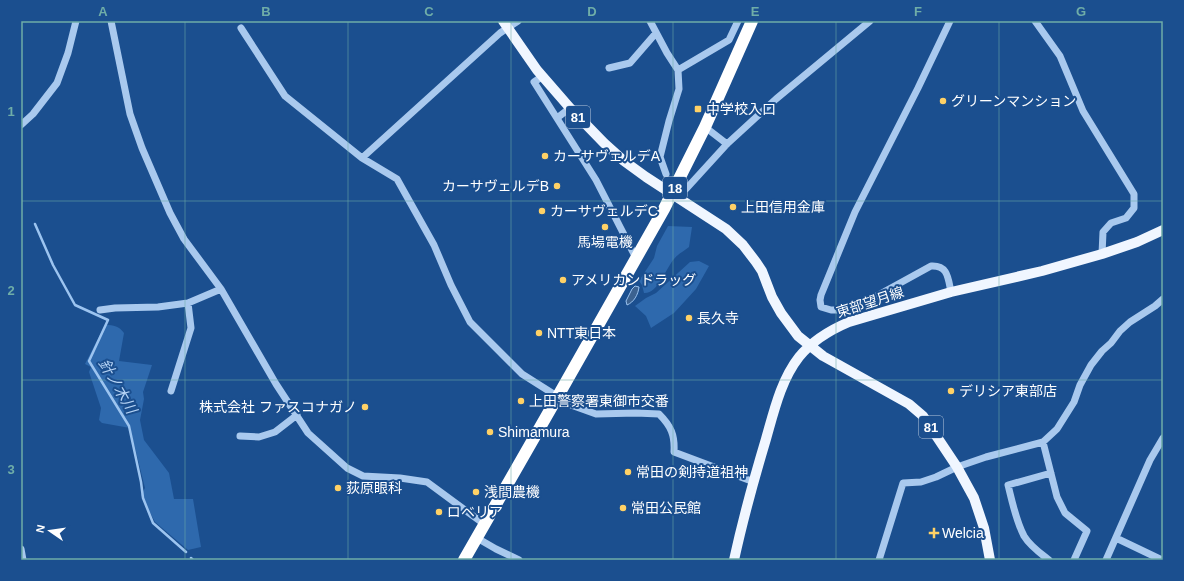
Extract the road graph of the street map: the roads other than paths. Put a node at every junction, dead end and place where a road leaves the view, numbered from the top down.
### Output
1 (76, 21) edge
2 (111, 21) edge
3 (518, 21) edge
4 (650, 21) edge
5 (738, 21) edge
6 (752, 21) edge
7 (870, 21) edge
8 (950, 21) edge
9 (1035, 21) edge
10 (506, 25) edge
11 (241, 28) dead end
12 (656, 33) junction
13 (610, 68) dead end
14 (678, 70) junction
15 (543, 76) junction
16 (570, 108) junction
17 (558, 118) junction
18 (21, 125) edge
19 (705, 127) junction
20 (727, 144) junction
21 (362, 158) junction
22 (666, 174) dead end
23 (686, 188) dead end
24 (671, 194) junction
25 (1163, 230) edge
26 (1102, 254) junction
27 (636, 258) junction
28 (220, 289) junction
29 (950, 292) junction
30 (1163, 300) edge
31 (188, 303) junction
32 (100, 310) dead end
33 (809, 346) junction
34 (171, 391) dead end
35 (558, 396) junction
36 (296, 415) junction
37 (240, 436) dead end
38 (1163, 438) edge
39 (1043, 442) junction
40 (957, 467) junction
41 (1050, 473) junction
42 (754, 482) junction
43 (484, 524) junction
44 (477, 538) junction
45 (1116, 538) junction
46 (21, 549) edge
47 (23, 560) edge
48 (464, 560) edge
49 (519, 560) edge
50 (734, 560) edge
51 (879, 560) edge
52 (990, 560) edge
53 (1049, 560) edge
54 (1074, 560) edge
55 (1106, 560) edge
56 (1162, 560) edge

1 - 18 street
2 - 28 street
3 - 10 street
4 - 12 street
5 - 14 street
6 - 19 highway, 18
7 - 20 street
8 - 29 street
9 - 26 street
10 - 15 main road, 81
10 - 21 street
11 - 21 street
12 - 13 street
12 - 14 street
14 - 22 street
15 - 16 main road, 81
15 - 17 street
16 - 17 street
16 - 24 main road, 81
17 - 27 street
19 - 20 street
19 - 24 highway, 18
20 - 23 street
21 - 35 street
24 - 27 highway, 18
24 - 33 main road, 81
25 - 26 main road, 東部望月線
26 - 29 main road, 東部望月線
27 - 35 highway, 18
28 - 31 street
28 - 36 street
29 - 33 main road, 東部望月線
30 - 39 street
31 - 32 street
31 - 34 street
33 - 40 main road, 81
33 - 42 main road, 東部望月線
35 - 42 street
35 - 43 highway, 18
36 - 37 street
36 - 43 street
38 - 45 street
39 - 40 street
39 - 41 street
40 - 51 street
40 - 52 main road, 81
41 - 53 street
41 - 54 street
42 - 50 main road, 東部望月線
43 - 44 highway, 18
44 - 48 highway, 18
44 - 49 street
45 - 55 street
45 - 56 street
46 - 47 street

